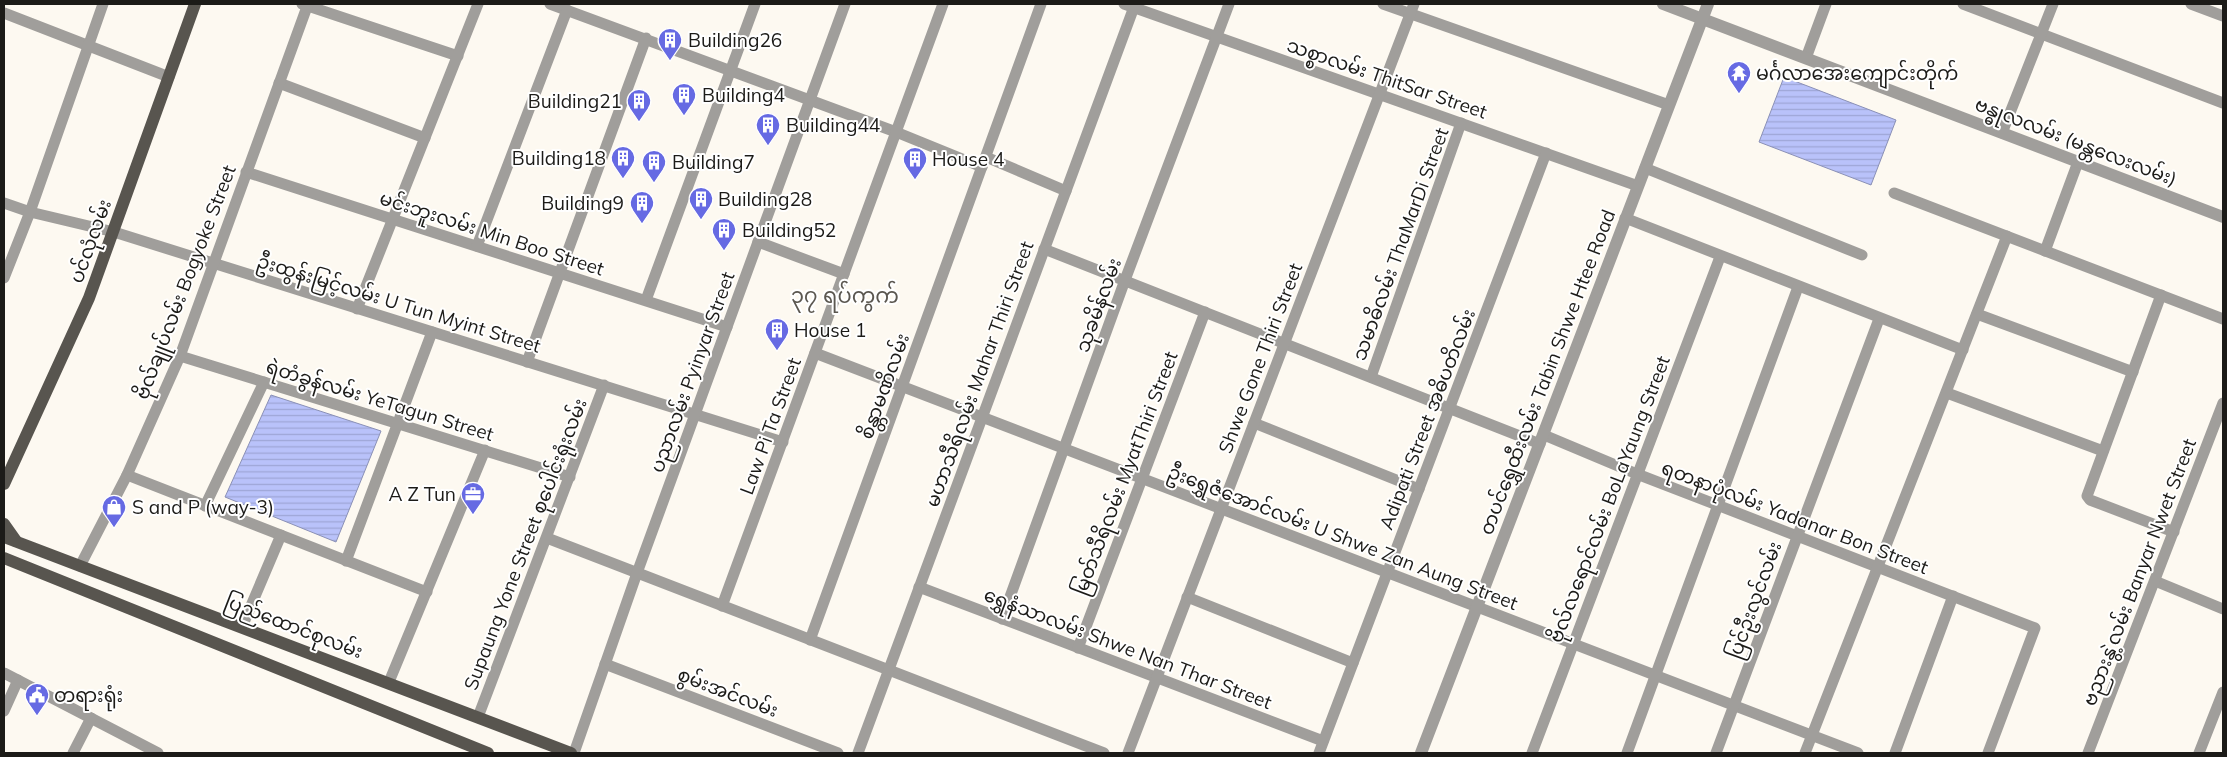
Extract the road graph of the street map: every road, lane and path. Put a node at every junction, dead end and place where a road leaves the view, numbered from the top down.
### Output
1 (7, 4) edge
2 (103, 4) edge
3 (196, 4) edge
4 (306, 4) edge
5 (478, 4) edge
6 (550, 4) edge
7 (755, 4) edge
8 (845, 4) edge
9 (944, 4) edge
10 (1042, 4) edge
11 (1229, 4) edge
12 (1382, 4) edge
13 (1663, 4) edge
14 (1708, 4) edge
15 (1826, 4) edge
16 (1963, 4) edge
17 (2053, 4) edge
18 (2191, 4) edge
19 (1129, 5) edge
20 (1412, 9) edge
21 (567, 10) junction
22 (4, 13) edge
23 (2223, 16) edge
24 (1703, 18) junction
25 (2041, 34) junction
26 (1216, 36) junction
27 (646, 38) junction
28 (89, 45) junction
29 (458, 56) junction
30 (1806, 58) junction
31 (731, 70) junction
32 (169, 77) junction
33 (279, 83) junction
34 (1379, 94) junction
35 (810, 99) junction
36 (2223, 104) edge
37 (1670, 105) junction
38 (1461, 123) junction
39 (896, 132) junction
40 (2002, 133) junction
41 (425, 138) junction
42 (1546, 153) junction
43 (984, 162) junction
44 (2078, 162) junction
45 (1645, 168) junction
46 (246, 172) junction
47 (1638, 186) junction
48 (1066, 191) junction
49 (1894, 193) dead end
50 (4, 203) edge
51 (30, 212) junction
52 (2223, 215) edge
53 (1626, 218) junction
54 (392, 219) junction
55 (114, 232) junction
56 (2007, 236) junction
57 (758, 242) junction
58 (477, 246) junction
59 (1044, 249) junction
60 (2045, 251) junction
61 (1862, 255) dead end
62 (1720, 257) junction
63 (214, 264) junction
64 (560, 273) junction
65 (844, 274) junction
66 (4, 278) edge
67 (1125, 280) junction
68 (1798, 287) junction
69 (2161, 295) junction
70 (646, 300) junction
71 (357, 309) junction
72 (1205, 312) junction
73 (1977, 314) junction
74 (1879, 319) junction
75 (2223, 319) edge
76 (727, 327) junction
77 (432, 332) junction
78 (1284, 343) junction
79 (1962, 350) junction
80 (815, 353) junction
81 (180, 356) junction
82 (527, 362) junction
83 (2133, 372) junction
84 (1371, 377) junction
85 (264, 382) junction
86 (604, 385) junction
87 (902, 386) junction
88 (1947, 393) junction
89 (1450, 408) junction
90 (2222, 410) edge
91 (695, 414) junction
92 (982, 417) junction
93 (1254, 422) junction
94 (398, 423) junction
95 (1542, 440) junction
96 (783, 442) junction
97 (1065, 448) junction
98 (485, 450) junction
99 (2103, 451) junction
100 (126, 474) junction
101 (1637, 474) junction
102 (570, 477) junction
103 (1142, 478) junction
104 (4, 484) edge
105 (1419, 489) junction
106 (1718, 505) junction
107 (205, 506) junction
108 (1221, 509) junction
109 (4, 524) edge
110 (2174, 532) junction
111 (281, 535) junction
112 (1796, 536) junction
113 (4, 537) edge
114 (547, 538) junction
115 (18, 543) junction
116 (6, 559) edge
117 (346, 561) junction
118 (80, 566) junction
119 (1878, 567) junction
120 (1387, 572) junction
121 (637, 573) junction
122 (2155, 581) junction
123 (919, 587) junction
124 (427, 592) junction
125 (1953, 596) junction
126 (1187, 597) junction
127 (722, 606) junction
128 (1477, 607) junction
129 (2223, 609) edge
130 (1002, 619) junction
131 (242, 627) junction
132 (810, 640) junction
133 (1573, 644) junction
134 (1078, 648) junction
135 (1353, 663) junction
136 (604, 664) junction
137 (888, 670) junction
138 (4, 673) edge
139 (1157, 677) junction
140 (1655, 677) junction
141 (18, 680) junction
142 (389, 682) junction
143 (2223, 692) edge
144 (1734, 705) junction
145 (4, 711) edge
146 (478, 717) junction
147 (91, 718) junction
148 (1812, 735) junction
149 (1323, 741) junction
150 (468, 750) edge
151 (73, 753) edge
152 (158, 753) edge
153 (488, 753) edge
154 (572, 753) edge
155 (838, 753) edge
156 (858, 753) edge
157 (1104, 753) edge
158 (1128, 753) edge
159 (1319, 753) edge
160 (1421, 753) edge
161 (1532, 753) edge
162 (1626, 753) edge
163 (1716, 753) edge
164 (1804, 753) edge
165 (1858, 753) edge
166 (1895, 753) edge
167 (1988, 753) edge
168 (2088, 753) edge
169 (2199, 753) edge

1 - 22 street
2 - 28 street
3 - 32 main road, ပင်လုံလမ်း
4 - 29 street
4 - 33 street, ဗိုလ်ချုပ်လမ်း Bogyoke Street
5 - 29 street
6 - 21 street
7 - 31 street
8 - 35 street, ပညာလမ်း Pyinyar Street
9 - 39 street, Law Pi Ta Street
10 - 43 street, စိန္တာမဏိလမ်း
11 - 26 street, သုခမိန်လမ်း
12 - 20 street
13 - 24 street, ဗန္ဓုလလမ်း (မန္တလေးလမ်း)
14 - 24 street, တပင်ရွှေထီးလမ်း Tabin Shwe Htee Road
15 - 30 street
16 - 25 street
17 - 25 street
18 - 23 street
19 - 26 street, သစ္စာလမ်း ThitSar Street
19 - 48 street, မဟာသီရိလမ်း Mahar Thiri Street
20 - 34 street, Shwe Gone Thiri Street
20 - 37 street
21 - 27 street
21 - 58 street
22 - 28 street
24 - 30 street, ဗန္ဓုလလမ်း (မန္တလေးလမ်း)
24 - 37 street, တပင်ရွှေထီးလမ်း Tabin Shwe Htee Road
25 - 36 street
25 - 40 street
26 - 34 street, သစ္စာလမ်း ThitSar Street
26 - 67 street, သုခမိန်လမ်း
27 - 31 street
27 - 64 street
28 - 32 street
28 - 51 street
29 - 41 street
30 - 40 street, ဗန္ဓုလလမ်း (မန္တလေးလမ်း)
31 - 35 street
31 - 70 street
32 - 55 main road, ပင်လုံလမ်း
33 - 41 street
33 - 46 street, ဗိုလ်ချုပ်လမ်း Bogyoke Street
34 - 38 street, သစ္စာလမ်း ThitSar Street
34 - 78 street, Shwe Gone Thiri Street
35 - 39 street
35 - 57 street, ပညာလမ်း Pyinyar Street
37 - 45 street, တပင်ရွှေထီးလမ်း Tabin Shwe Htee Road
38 - 42 street, သစ္စာလမ်း ThitSar Street
38 - 84 street, သမာဓိလမ်း ThaMarDi Street
39 - 43 street
39 - 65 street, Law Pi Ta Street
40 - 44 street, ဗန္ဓုလလမ်း (မန္တလေးလမ်း)
41 - 54 street
42 - 47 street, သစ္စာလမ်း ThitSar Street
42 - 89 street, Adipati Street အဓိပတိလမ်း
43 - 48 street
43 - 87 street, စိန္တာမဏိလမ်း
44 - 52 street, ဗန္ဓုလလမ်း (မန္တလေးလမ်း)
44 - 60 street
45 - 47 street, တပင်ရွှေထီးလမ်း Tabin Shwe Htee Road
45 - 61 street
46 - 54 street, မင်းဘူးလမ်း Min Boo Street
46 - 63 street, ဗိုလ်ချုပ်လမ်း Bogyoke Street
47 - 53 street, တပင်ရွှေထီးလမ်း Tabin Shwe Htee Road
48 - 59 street, မဟာသီရိလမ်း Mahar Thiri Street
49 - 56 street
50 - 51 street, ဦးထွန်းမြင့်လမ်း U Tun Myint Street
51 - 55 street, ဦးထွန်းမြင့်လမ်း U Tun Myint Street
51 - 66 street
53 - 62 street
53 - 95 street, တပင်ရွှေထီးလမ်း Tabin Shwe Htee Road
54 - 58 street, မင်းဘူးလမ်း Min Boo Street
54 - 71 street
55 - 63 street, ဦးထွန်းမြင့်လမ်း U Tun Myint Street
55 - 104 main road, ပင်လုံလမ်း
56 - 60 street
56 - 73 street
57 - 65 street
57 - 76 street, ပညာလမ်း Pyinyar Street
58 - 64 street, မင်းဘူးလမ်း Min Boo Street
59 - 67 street, ရတနာပုံလမ်း Yadanar Bon Street
59 - 92 street, မဟာသီရိလမ်း Mahar Thiri Street
60 - 69 street
62 - 68 street
62 - 101 street, ဗိုလ်လရောင်လမ်း BoLaYaung Street
63 - 71 street, ဦးထွန်းမြင့်လမ်း U Tun Myint Street
63 - 81 street, ဗိုလ်ချုပ်လမ်း Bogyoke Street
64 - 70 street, မင်းဘူးလမ်း Min Boo Street
64 - 82 street
65 - 80 street, Law Pi Ta Street
67 - 72 street, ရတနာပုံလမ်း Yadanar Bon Street
67 - 97 street, သုခမိန်လမ်း
68 - 74 street
68 - 106 street
69 - 75 street
69 - 83 street
70 - 76 street, မင်းဘူးလမ်း Min Boo Street
71 - 77 street, ဦးထွန်းမြင့်လမ်း U Tun Myint Street
72 - 78 street, ရတနာပုံလမ်း Yadanar Bon Street
72 - 103 street, မြတ်သီရိလမ်း MyatThiri Street
73 - 79 street
73 - 83 street
74 - 79 street
74 - 112 street, ပြင်ဦးလွင်လမ်း
76 - 91 street, ပညာလမ်း Pyinyar Street
77 - 82 street, ဦးထွန်းမြင့်လမ်း U Tun Myint Street
77 - 94 street
78 - 84 street, ရတနာပုံလမ်း Yadanar Bon Street
78 - 93 street, Shwe Gone Thiri Street
79 - 88 street
80 - 87 street, ဦးရွှေဇံအောင်လမ်း U Shwe Zan Aung Street
80 - 96 street, Law Pi Ta Street
81 - 85 street, ရဲတံခွန်လမ်း YeTagun Street
81 - 100 street, ဗိုလ်ချုပ်လမ်း Bogyoke Street
82 - 86 street, ဦးထွန်းမြင့်လမ်း U Tun Myint Street
83 - 99 street
84 - 89 street, ရတနာပုံလမ်း Yadanar Bon Street
85 - 94 street, ရဲတံခွန်လမ်း YeTagun Street
85 - 107 street
86 - 91 street, ဦးထွန်းမြင့်လမ်း U Tun Myint Street
86 - 102 street, Supaung Yone Street စုပေါင်းရုံးလမ်း
87 - 92 street, ဦးရွှေဇံအောင်လမ်း U Shwe Zan Aung Street
87 - 132 street, စိန္တာမဏိလမ်း
88 - 99 street
88 - 119 street
89 - 95 street, ရတနာပုံလမ်း Yadanar Bon Street
89 - 105 street, Adipati Street အဓိပတိလမ်း
90 - 110 street, ဗညားနွဲ့လမ်း Banyar Nwet Street
91 - 96 street, ဦးထွန်းမြင့်လမ်း U Tun Myint Street
91 - 121 street, ပညာလမ်း Pyinyar Street
92 - 97 street, ဦးရွှေဇံအောင်လမ်း U Shwe Zan Aung Street
92 - 123 street, မဟာသီရိလမ်း Mahar Thiri Street
93 - 105 street
93 - 108 street, Shwe Gone Thiri Street
94 - 98 street, ရဲတံခွန်လမ်း YeTagun Street
94 - 117 street
95 - 101 street, ရတနာပုံလမ်း Yadanar Bon Street
95 - 128 street, တပင်ရွှေထီးလမ်း Tabin Shwe Htee Road
96 - 127 street, Law Pi Ta Street
97 - 103 street, ဦးရွှေဇံအောင်လမ်း U Shwe Zan Aung Street
97 - 130 street, သုခမိန်လမ်း
98 - 102 street, ရဲတံခွန်လမ်း YeTagun Street
98 - 124 street
99 - 110 street
100 - 107 street
100 - 118 street, ဗိုလ်ချုပ်လမ်း Bogyoke Street
101 - 106 street, ရတနာပုံလမ်း Yadanar Bon Street
101 - 133 street, ဗိုလ်လရောင်လမ်း BoLaYaung Street
102 - 114 street, Supaung Yone Street စုပေါင်းရုံးလမ်း
103 - 108 street, ဦးရွှေဇံအောင်လမ်း U Shwe Zan Aung Street
103 - 134 street, မြတ်သီရိလမ်း MyatThiri Street
105 - 120 street, Adipati Street အဓိပတိလမ်း
106 - 112 street, ရတနာပုံလမ်း Yadanar Bon Street
106 - 140 street
107 - 111 street
108 - 120 street, ဦးရွှေဇံအောင်လမ်း U Shwe Zan Aung Street
108 - 126 street, Shwe Gone Thiri Street
109 - 115 main road
110 - 122 street, ဗညားနွဲ့လမ်း Banyar Nwet Street
111 - 117 street
111 - 131 street
112 - 119 street, ရတနာပုံလမ်း Yadanar Bon Street
112 - 144 street, ပြင်ဦးလွင်လမ်း
113 - 115 main road, ပြည်ထောင်စုလမ်း
114 - 121 street
114 - 146 street, Supaung Yone Street စုပေါင်းရုံးလမ်း
115 - 118 main road, ပြည်ထောင်စုလမ်း
116 - 150 main road
117 - 124 street
118 - 131 main road, ပြည်ထောင်စုလမ်း
119 - 125 street, ရတနာပုံလမ်း Yadanar Bon Street
119 - 148 street
120 - 128 street, ဦးရွှေဇံအောင်လမ်း U Shwe Zan Aung Street
120 - 135 street, Adipati Street အဓိပတိလမ်း
121 - 127 street
121 - 136 street, ပညာလမ်း Pyinyar Street
122 - 129 street
122 - 168 street, ဗညားနွဲ့လမ်း Banyar Nwet Street
123 - 130 street, ရွှေနံသာလမ်း Shwe Nan Thar Street
123 - 137 street, မဟာသီရိလမ်း Mahar Thiri Street
124 - 142 street
125 - 166 street
125 - 167 street, ရတနာပုံလမ်း Yadanar Bon Street
126 - 135 street
126 - 139 street, Shwe Gone Thiri Street
127 - 132 street
128 - 133 street, ဦးရွှေဇံအောင်လမ်း U Shwe Zan Aung Street
128 - 160 street, တပင်ရွှေထီးလမ်း Tabin Shwe Htee Road
130 - 134 street, ရွှေနံသာလမ်း Shwe Nan Thar Street
131 - 142 main road, ပြည်ထောင်စုလမ်း
132 - 137 street
133 - 140 street, ဦးရွှေဇံအောင်လမ်း U Shwe Zan Aung Street
133 - 161 street, ဗိုလ်လရောင်လမ်း BoLaYaung Street
134 - 139 street, ရွှေနံသာလမ်း Shwe Nan Thar Street
135 - 149 street, Adipati Street အဓိပတိလမ်း
136 - 154 street, ပညာလမ်း Pyinyar Street
136 - 155 street, စွမ်းအင်လမ်း
137 - 156 street, မဟာသီရိလမ်း Mahar Thiri Street
137 - 157 street
138 - 141 street
139 - 149 street, ရွှေနံသာလမ်း Shwe Nan Thar Street
139 - 158 street, Shwe Gone Thiri Street
140 - 144 street, ဦးရွှေဇံအောင်လမ်း U Shwe Zan Aung Street
140 - 162 street
141 - 145 street
141 - 147 street
142 - 146 main road, ပြည်ထောင်စုလမ်း
143 - 169 street
144 - 148 street, ဦးရွှေဇံအောင်လမ်း U Shwe Zan Aung Street
144 - 163 street, ပြင်ဦးလွင်လမ်း
146 - 154 main road, ပြည်ထောင်စုလမ်း
147 - 151 street
147 - 152 street
148 - 164 street
148 - 165 street, ဦးရွှေဇံအောင်လမ်း U Shwe Zan Aung Street
149 - 159 street, Adipati Street အဓိပတိလမ်း
150 - 153 main road

